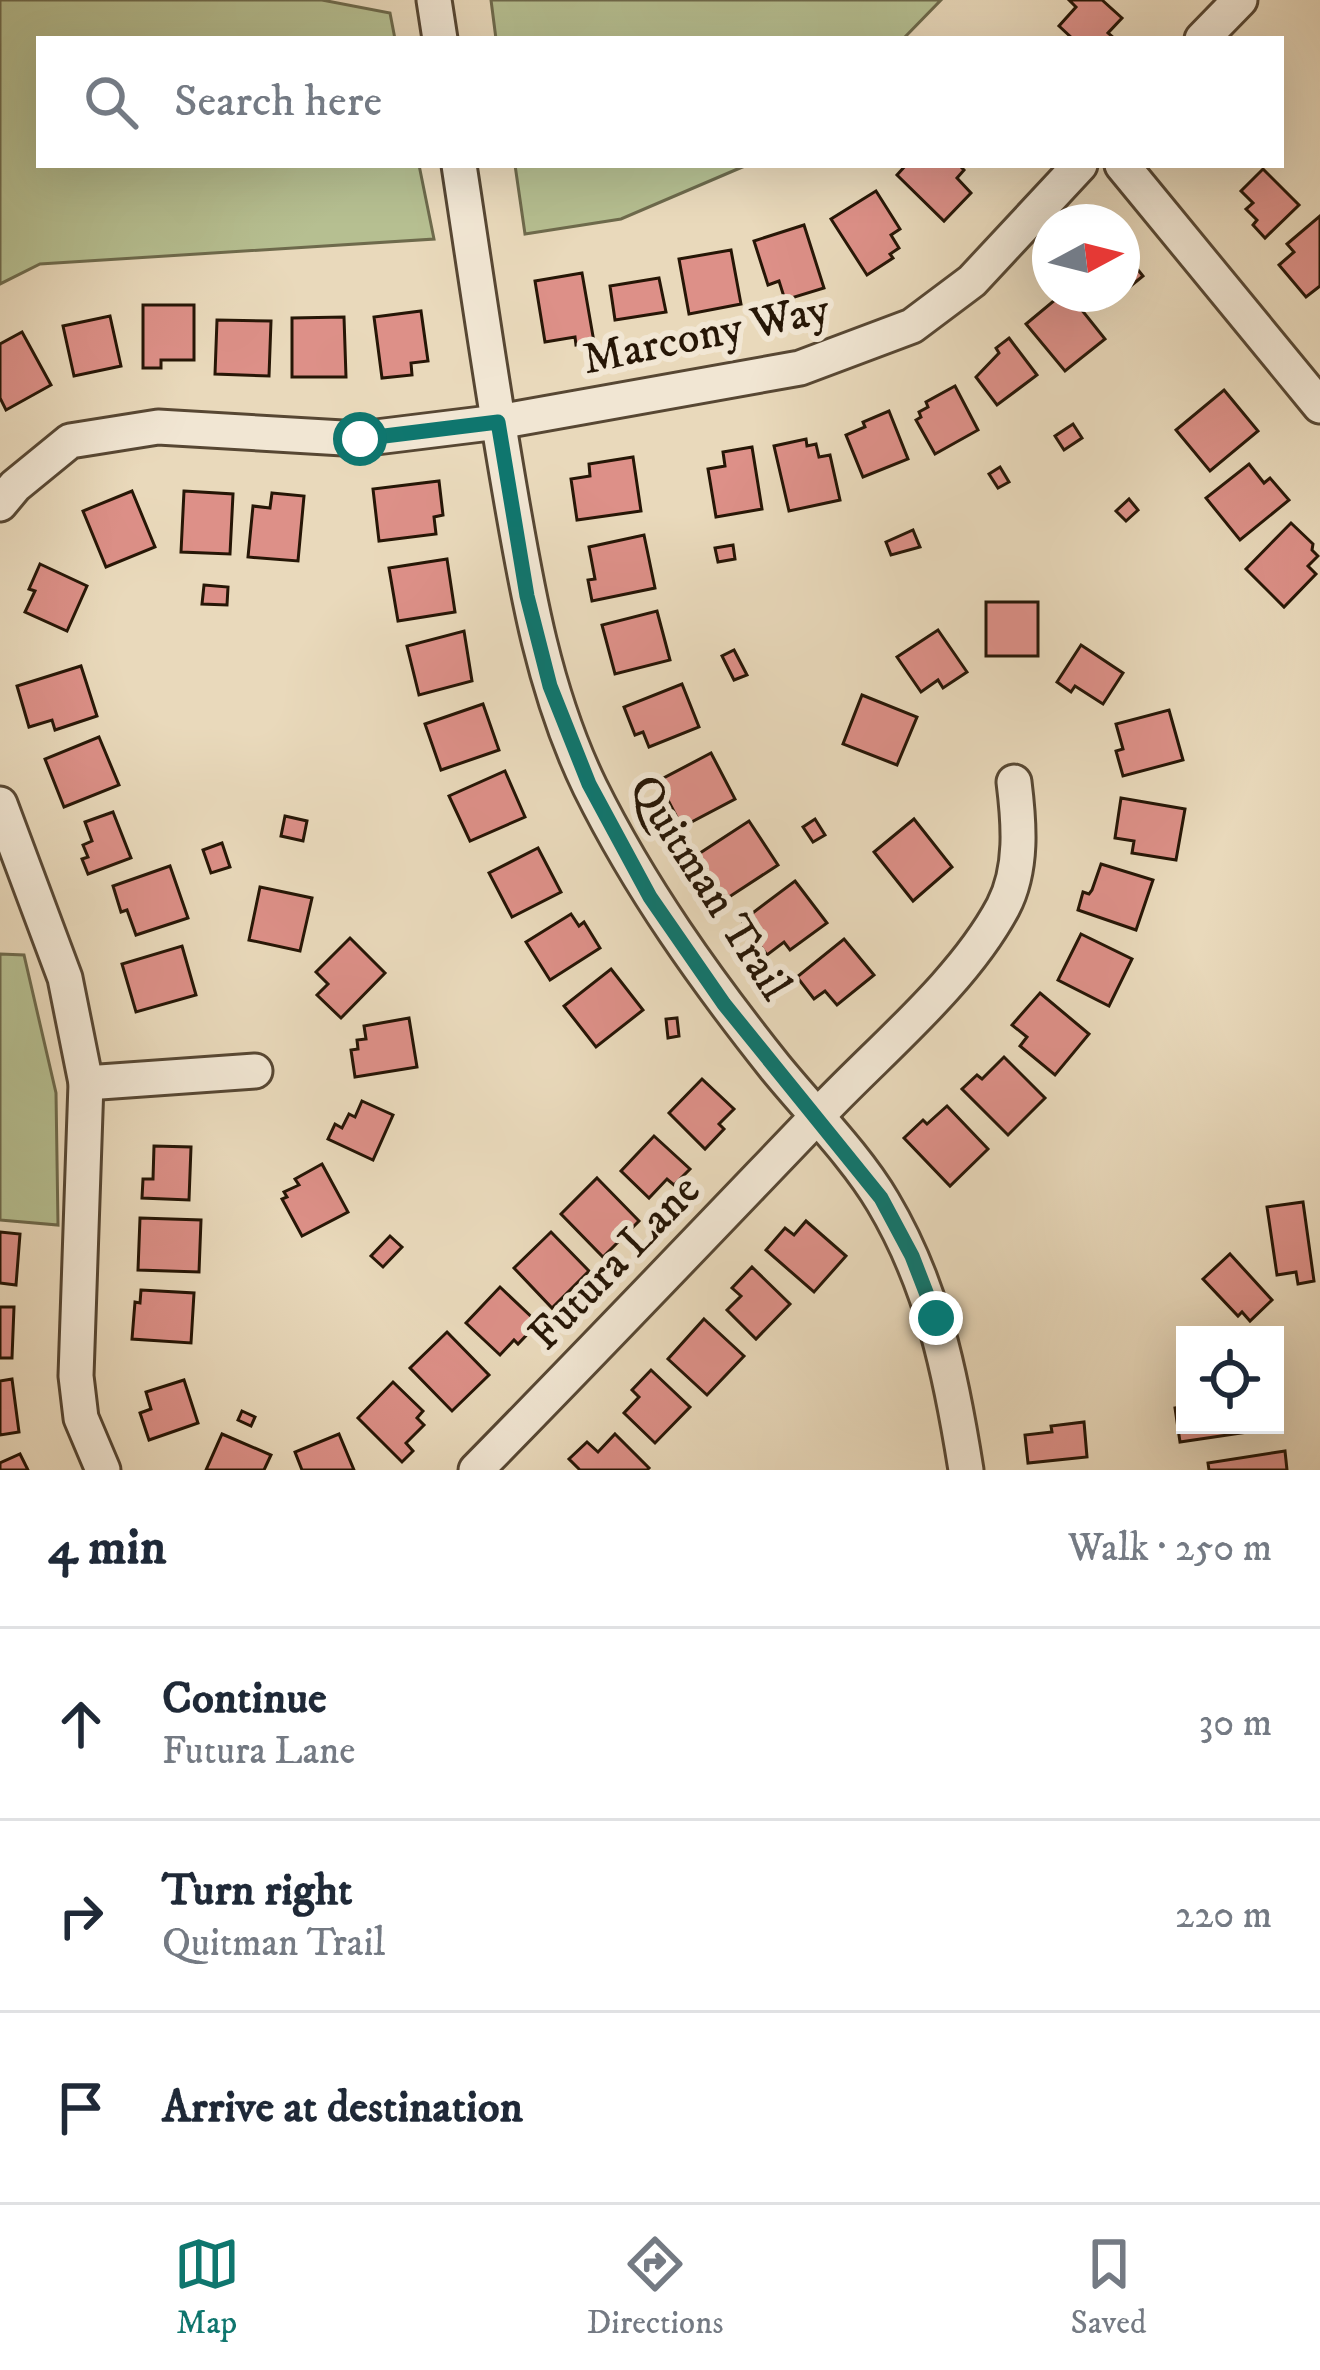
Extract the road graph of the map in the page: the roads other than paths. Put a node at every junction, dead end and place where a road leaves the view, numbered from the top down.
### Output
1 (434, 0) edge
2 (1240, 0) edge
3 (440, 36) edge
4 (1205, 36) edge
5 (459, 168) edge
6 (1077, 168) edge
7 (1124, 168) edge
8 (1320, 406) edge
9 (498, 422) junction
10 (0, 504) edge
11 (1014, 782) dead end
12 (0, 804) edge
13 (255, 1071) dead end
14 (86, 1083) junction
15 (816, 1118) junction
16 (103, 1470) edge
17 (476, 1470) edge
18 (966, 1470) edge

1 - 3 street
2 - 4 street
5 - 9 street, Quitman Trail
6 - 9 street, Marcony Way
7 - 8 street
9 - 10 street
9 - 15 street, Quitman Trail
11 - 15 street, Futura Lane
12 - 14 street
13 - 14 street
14 - 16 street
15 - 17 street, Futura Lane
15 - 18 street, Quitman Trail

